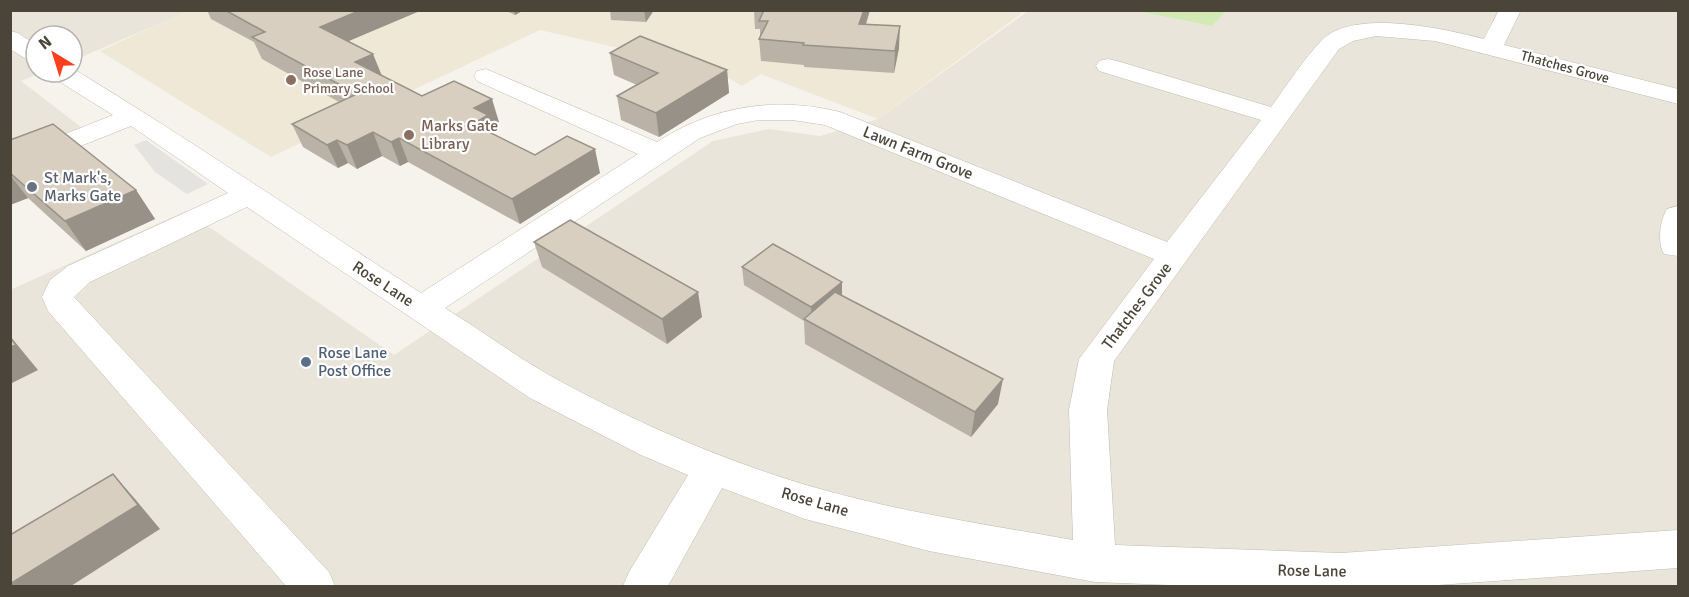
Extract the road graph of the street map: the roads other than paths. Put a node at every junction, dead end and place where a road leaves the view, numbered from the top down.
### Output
1 (1510, 10) edge
2 (10, 38) edge
3 (24, 47) edge
4 (1491, 48) junction
5 (1108, 66) dead end
6 (486, 76) dead end
7 (81, 84) edge
8 (1678, 97) edge
9 (133, 116) junction
10 (1277, 117) junction
11 (658, 153) junction
12 (10, 166) edge
13 (250, 194) junction
14 (1678, 215) edge
15 (1675, 247) dead end
16 (1174, 256) junction
17 (420, 309) junction
18 (713, 468) junction
19 (1678, 549) edge
20 (1095, 562) junction
21 (1344, 580) edge
22 (312, 586) edge
23 (645, 586) edge

1 - 4 street
2 - 3 street
4 - 8 street, Thatches Grove
4 - 10 street, Thatches Grove
5 - 10 street
6 - 11 street
7 - 9 street, Rose Lane
9 - 12 street
9 - 13 street, Rose Lane
10 - 16 street, Thatches Grove
11 - 16 street, Lawn Farm Grove
11 - 17 street, Lawn Farm Grove
13 - 17 street, Rose Lane
13 - 22 street
14 - 15 street
16 - 20 street, Thatches Grove
17 - 18 street, Rose Lane
18 - 20 street, Rose Lane
18 - 23 street
19 - 21 street, Rose Lane
20 - 21 street, Rose Lane

